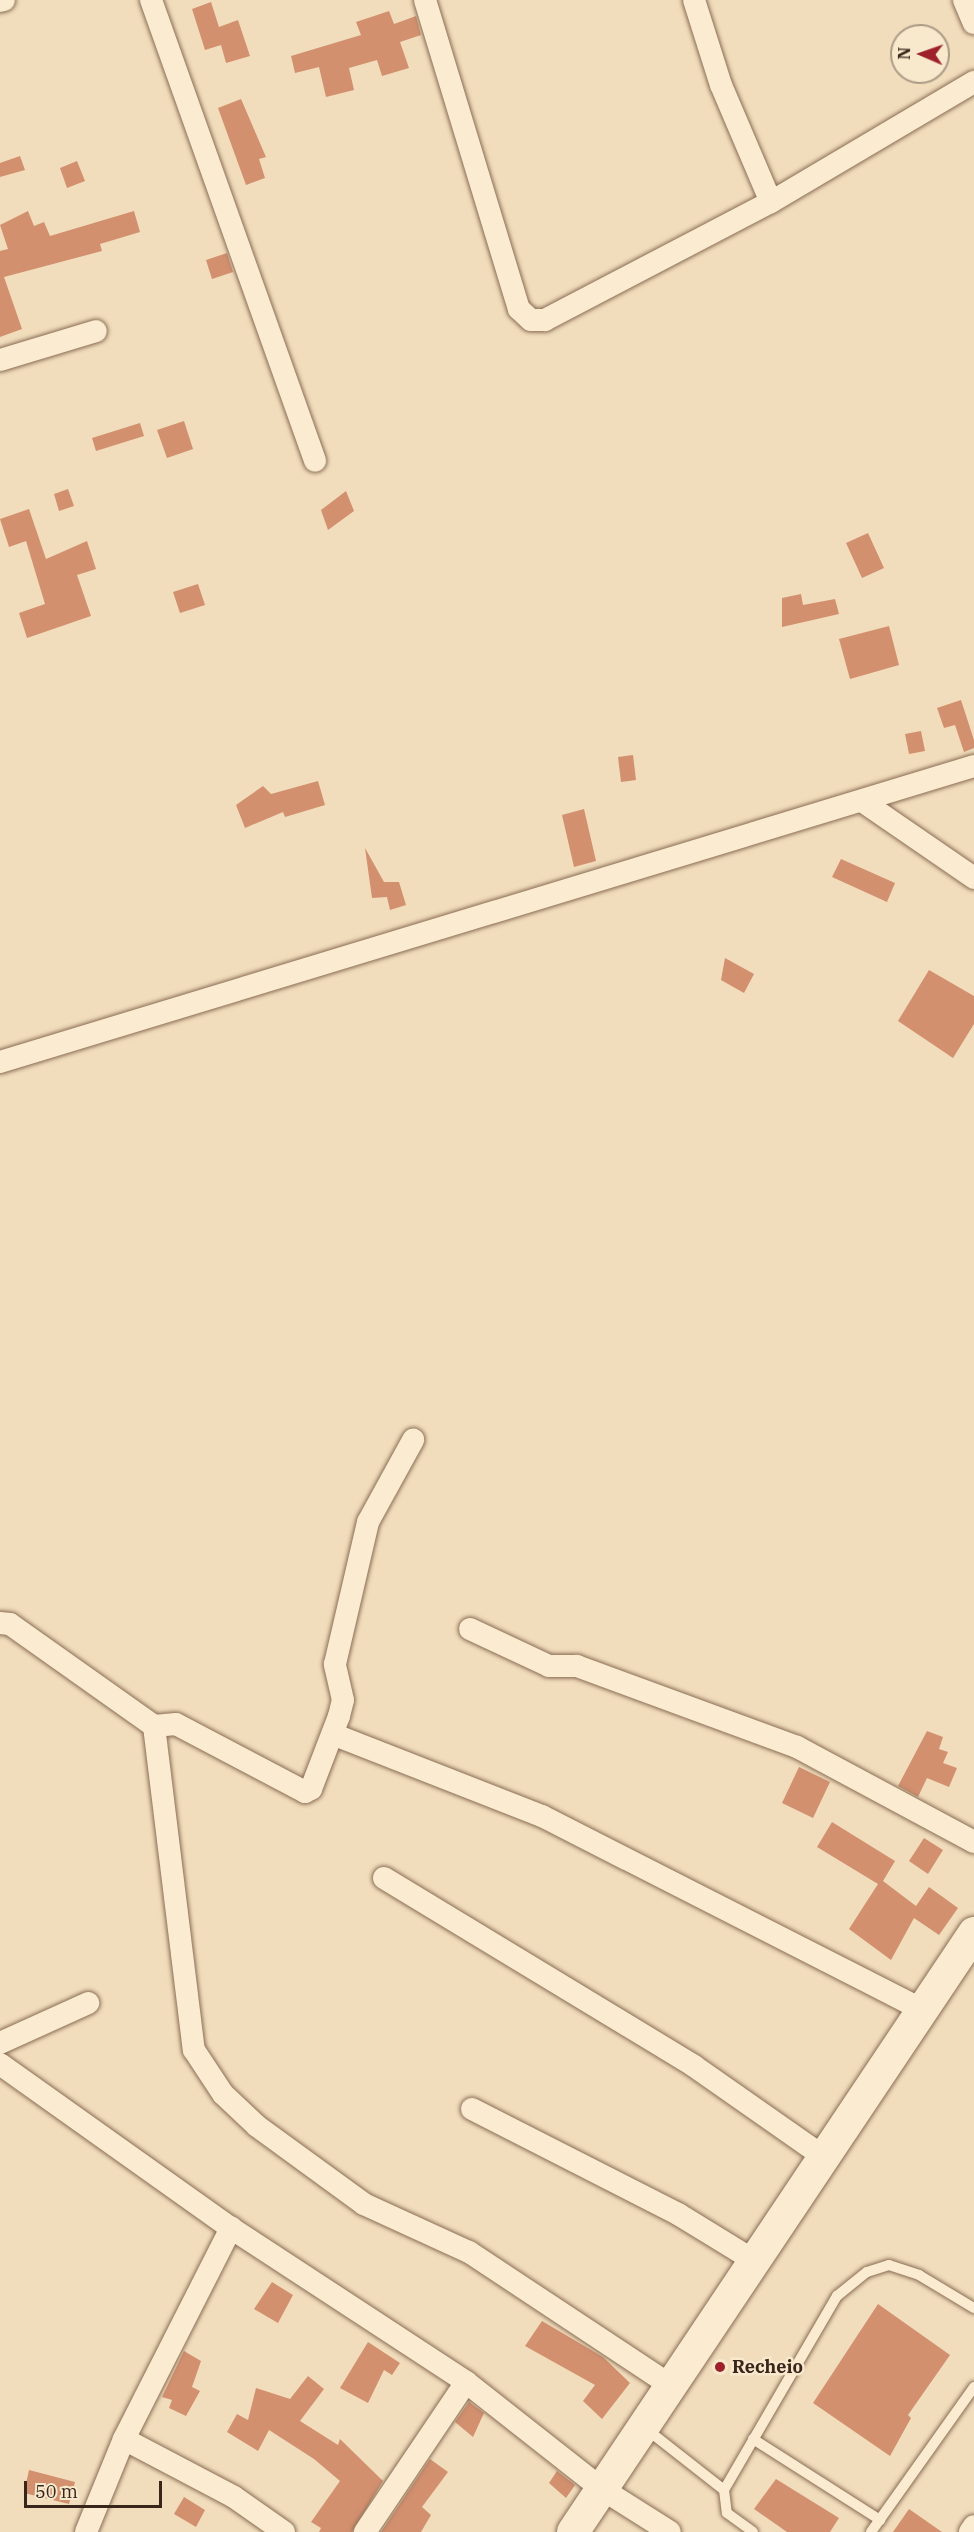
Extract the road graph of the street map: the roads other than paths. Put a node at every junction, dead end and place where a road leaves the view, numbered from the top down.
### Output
1 (151, 0) edge
2 (424, 0) edge
3 (694, 0) edge
4 (963, 0) edge
5 (974, 23) edge
6 (974, 82) edge
7 (771, 202) junction
8 (96, 331) dead end
9 (0, 360) edge
10 (315, 462) dead end
11 (974, 766) edge
12 (862, 801) junction
13 (974, 878) edge
14 (0, 1062) edge
15 (413, 1440) dead end
16 (0, 1623) edge
17 (470, 1629) dead end
18 (154, 1726) junction
19 (335, 1735) junction
20 (974, 1842) edge
21 (384, 1878) dead end
22 (974, 1932) edge
23 (88, 2003) dead end
24 (922, 2010) junction
25 (0, 2043) edge
26 (0, 2064) edge
27 (472, 2109) dead end
28 (824, 2157) junction
29 (231, 2228) junction
30 (758, 2263) junction
31 (974, 2308) edge
32 (466, 2382) junction
33 (673, 2387) junction
34 (974, 2387) edge
35 (645, 2428) junction
36 (124, 2439) junction
37 (753, 2439) junction
38 (602, 2488) junction
39 (724, 2490) junction
40 (880, 2520) junction
41 (974, 2526) edge
42 (86, 2532) edge
43 (284, 2532) edge
44 (365, 2532) edge
45 (573, 2532) edge
46 (670, 2532) edge
47 (753, 2532) edge
48 (871, 2532) edge
49 (970, 2532) edge

1 - 10 street
2 - 7 street
3 - 7 street
4 - 5 street
6 - 7 street
8 - 9 street
11 - 12 street
12 - 13 street
12 - 14 street
15 - 19 street
16 - 18 street
17 - 20 street
18 - 19 street
18 - 33 street
19 - 24 street
21 - 28 street
22 - 24 main road
23 - 25 street
24 - 28 main road
26 - 29 street
27 - 30 street
28 - 30 main road
29 - 32 street
29 - 36 street
30 - 33 main road
31 - 37 lane
32 - 38 street
32 - 44 street
33 - 35 main road
34 - 40 lane
35 - 38 main road
35 - 39 lane
36 - 42 street
36 - 43 street
37 - 39 lane
37 - 40 lane
38 - 45 main road
38 - 46 street
39 - 47 lane
40 - 48 lane
41 - 49 street

